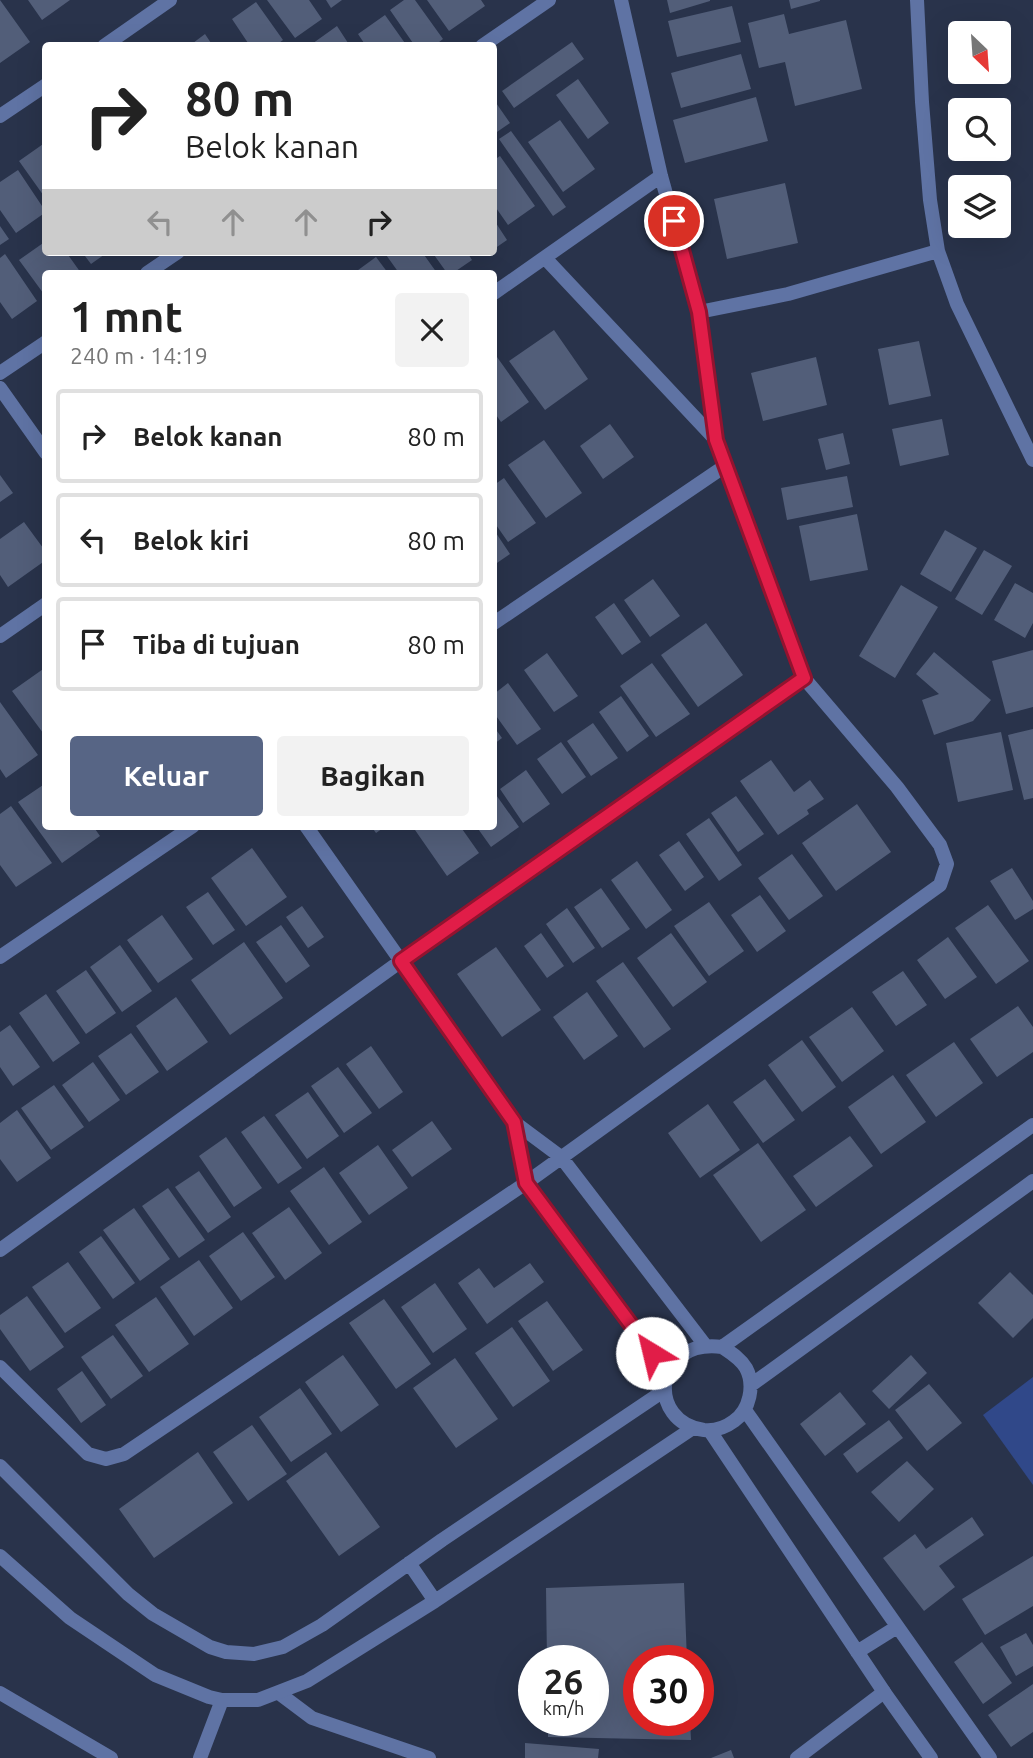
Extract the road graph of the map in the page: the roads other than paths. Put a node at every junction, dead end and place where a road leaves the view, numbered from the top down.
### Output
1 (170, 0) edge
2 (549, 0) edge
3 (621, 0) edge
4 (917, 0) edge
5 (110, 42) edge
6 (488, 42) edge
7 (42, 88) edge
8 (0, 116) edge
9 (661, 176) junction
10 (938, 251) junction
11 (172, 256) edge
12 (544, 258) junction
13 (152, 270) edge
14 (497, 291) edge
15 (699, 312) junction
16 (42, 345) edge
17 (0, 373) edge
18 (0, 388) edge
19 (716, 440) junction
20 (42, 447) edge
21 (1033, 460) edge
22 (725, 466) junction
23 (42, 607) edge
24 (497, 621) edge
25 (0, 636) edge
26 (804, 678) junction
27 (187, 830) edge
28 (309, 830) edge
29 (0, 957) edge
30 (401, 961) junction
31 (514, 1122) junction
32 (1033, 1125) edge
33 (561, 1157) junction
34 (1033, 1181) edge
35 (526, 1183) junction
36 (0, 1250) edge
37 (705, 1345) junction
38 (722, 1347) junction
39 (0, 1367) edge
40 (667, 1374) junction
41 (751, 1385) junction
42 (665, 1390) junction
43 (745, 1410) junction
44 (693, 1428) junction
45 (710, 1430) junction
46 (0, 1466) edge
47 (0, 1556) edge
48 (409, 1563) junction
49 (435, 1601) junction
50 (897, 1627) junction
51 (857, 1652) junction
52 (884, 1692) junction
53 (0, 1693) edge
54 (280, 1693) junction
55 (222, 1700) junction
56 (111, 1758) edge
57 (200, 1758) edge
58 (429, 1758) edge
59 (797, 1758) edge
60 (931, 1758) edge
61 (990, 1758) edge

1 - 5 street
2 - 6 street
3 - 9 street
4 - 10 street
7 - 8 street
9 - 12 street
9 - 15 street
10 - 15 street
10 - 21 street
11 - 13 street
12 - 14 street
12 - 19 street
15 - 19 street
16 - 17 street
18 - 20 street
19 - 22 street
22 - 24 street
22 - 26 street
23 - 25 street
26 - 30 street
26 - 33 street
27 - 29 street
28 - 30 street
30 - 31 street
30 - 36 street
31 - 33 street
31 - 35 street
32 - 38 street
33 - 35 street
33 - 37 street
34 - 41 street
35 - 39 street
35 - 40 street
37 - 38 street
37 - 40 street
38 - 41 street
40 - 42 street
41 - 43 street
42 - 44 street
42 - 48 street
43 - 45 street
43 - 50 street
44 - 45 street
44 - 49 street
45 - 51 street
46 - 48 street
47 - 55 street
48 - 49 street
49 - 54 street
50 - 51 street
50 - 61 street
51 - 52 street
52 - 59 street
52 - 60 street
53 - 56 street
54 - 55 street
54 - 58 street
55 - 57 street

